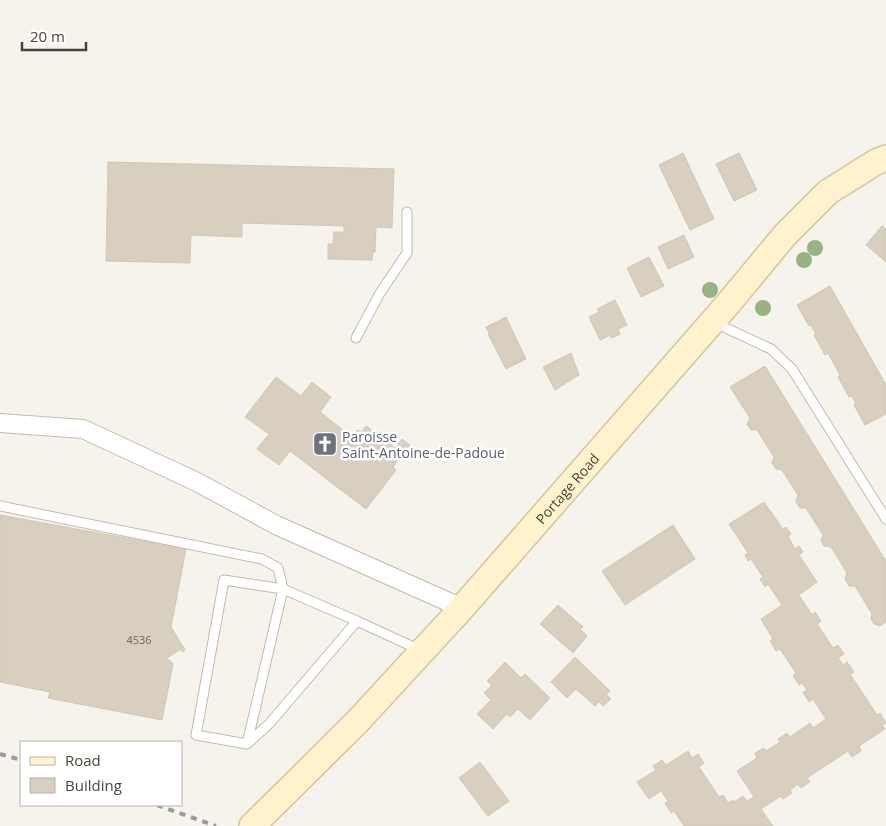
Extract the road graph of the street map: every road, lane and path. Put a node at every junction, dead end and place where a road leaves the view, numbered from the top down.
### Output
1 (883, 164) edge
2 (407, 212) dead end
3 (712, 322) junction
4 (356, 338) dead end
5 (0, 423) edge
6 (0, 506) edge
7 (886, 519) edge
8 (283, 589) junction
9 (462, 608) junction
10 (357, 621) junction
11 (422, 651) junction
12 (247, 744) junction
13 (252, 826) edge

1 - 3 street, Portage Road
2 - 4 lane
3 - 7 lane
3 - 9 street, Portage Road
5 - 9 street
6 - 8 lane
8 - 10 lane
8 - 12 lane
8 - 12 lane
9 - 11 street, Portage Road
10 - 11 lane
10 - 12 lane
11 - 13 street, Portage Road

